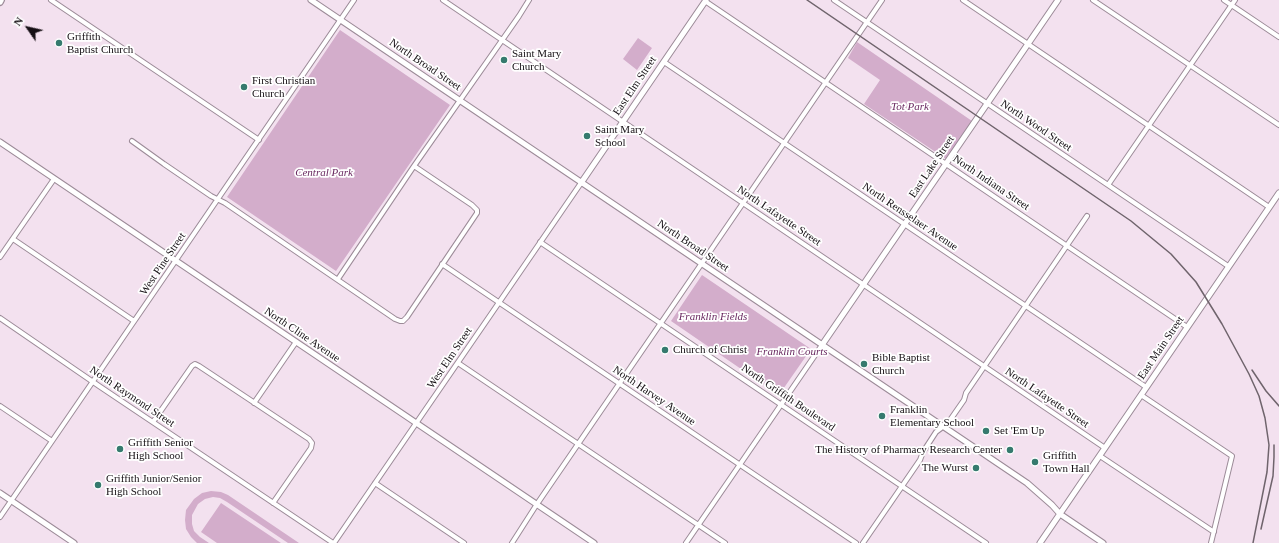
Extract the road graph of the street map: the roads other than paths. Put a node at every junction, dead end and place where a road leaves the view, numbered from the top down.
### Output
1 (51, 0) edge
2 (311, 0) edge
3 (354, 0) edge
4 (443, 0) edge
5 (529, 0) edge
6 (834, 0) edge
7 (882, 0) edge
8 (963, 0) edge
9 (1058, 0) edge
10 (1094, 0) edge
11 (1224, 0) edge
12 (1235, 0) edge
13 (705, 1) edge
14 (1231, 5) junction
15 (340, 20) junction
16 (867, 22) junction
17 (1279, 37) edge
18 (502, 40) junction
19 (1028, 44) junction
20 (664, 62) junction
21 (1190, 65) junction
22 (826, 82) junction
23 (460, 101) junction
24 (987, 103) junction
25 (623, 121) junction
26 (1279, 125) edge
27 (1148, 126) junction
28 (259, 140) junction
29 (132, 141) dead end
30 (0, 142) edge
31 (784, 143) junction
32 (946, 164) junction
33 (414, 166) junction
34 (54, 179) junction
35 (581, 183) junction
36 (1108, 185) junction
37 (1279, 193) edge
38 (218, 199) junction
39 (743, 202) junction
40 (1269, 207) junction
41 (1087, 216) dead end
42 (905, 224) junction
43 (12, 239) junction
44 (540, 242) junction
45 (1066, 246) junction
46 (0, 257) edge
47 (176, 261) junction
48 (442, 264) junction
49 (701, 264) junction
50 (1228, 266) junction
51 (338, 279) junction
52 (864, 284) junction
53 (499, 303) junction
54 (1025, 305) junction
55 (0, 318) edge
56 (134, 321) junction
57 (661, 323) junction
58 (1187, 327) junction
59 (296, 342) junction
60 (822, 345) junction
61 (458, 363) junction
62 (984, 366) junction
63 (93, 382) junction
64 (620, 384) junction
65 (1146, 388) junction
66 (1141, 395) junction
67 (254, 403) junction
68 (782, 404) junction
69 (0, 406) edge
70 (153, 422) junction
71 (416, 423) junction
72 (944, 427) junction
73 (52, 441) junction
74 (578, 444) junction
75 (1105, 448) junction
76 (1100, 456) junction
77 (740, 465) junction
78 (375, 483) junction
79 (902, 486) junction
80 (0, 493) edge
81 (11, 501) junction
82 (273, 503) junction
83 (537, 504) junction
84 (1060, 514) junction
85 (0, 517) edge
86 (699, 526) junction
87 (1214, 532) junction
88 (74, 543) edge
89 (334, 543) edge
90 (464, 543) edge
91 (512, 543) edge
92 (594, 543) edge
93 (686, 543) edge
94 (725, 543) edge
95 (856, 543) edge
96 (863, 543) edge
97 (986, 543) edge
98 (1040, 543) edge
99 (1103, 543) edge
100 (1211, 543) edge

1 - 28 street
2 - 15 street, North Broad Street
3 - 15 street, West Pine Street
4 - 18 street, North Lafayette Street
5 - 18 street
6 - 16 street, North Wood Street
7 - 16 street
8 - 19 street
9 - 19 street, East Lake Street
10 - 21 street
11 - 14 street
12 - 14 street
13 - 20 street, East Elm Street
13 - 22 street, North Indiana Street
14 - 17 street
14 - 21 street
15 - 23 street, North Broad Street
15 - 28 street, West Pine Street
16 - 22 street
16 - 24 street, North Wood Street
18 - 23 street
18 - 25 street, North Lafayette Street
19 - 24 street, East Lake Street
19 - 27 street
20 - 25 street, East Elm Street
20 - 31 street, North Rensselaer Avenue
21 - 26 street
21 - 27 street
22 - 31 street
22 - 32 street, North Indiana Street
23 - 33 street
23 - 35 street, North Broad Street
24 - 32 street, East Lake Street
24 - 36 street, North Wood Street
25 - 35 street, East Elm Street
25 - 39 street, North Lafayette Street
27 - 36 street
27 - 40 street
28 - 38 street, West Pine Street
29 - 38 street
30 - 34 street, North Cline Avenue
31 - 39 street
31 - 42 street, North Rensselaer Avenue
32 - 42 street, East Lake Street
32 - 45 street, North Indiana Street
33 - 48 street
33 - 51 street
34 - 43 street
34 - 47 street, North Cline Avenue
35 - 44 street, West Elm Street
35 - 49 street, North Broad Street
36 - 50 street, North Wood Street
37 - 40 street, East Main Street
38 - 47 street, West Pine Street
38 - 51 street
39 - 49 street
39 - 52 street, North Lafayette Street
40 - 50 street, East Main Street
41 - 45 street
42 - 52 street, East Lake Street
42 - 54 street, North Rensselaer Avenue
43 - 46 street
43 - 56 street
44 - 53 street, West Elm Street
44 - 57 street, North Griffith Boulevard
45 - 54 street
45 - 58 street, North Indiana Street
47 - 56 street, West Pine Street
47 - 59 street, North Cline Avenue
48 - 51 street
48 - 53 street, North Harvey Avenue
49 - 57 street
49 - 60 street, North Broad Street
50 - 58 street, East Main Street
52 - 60 street, East Lake Street
52 - 62 street, North Lafayette Street
53 - 61 street, West Elm Street
53 - 64 street, North Harvey Avenue
54 - 62 street
54 - 65 street, North Rensselaer Avenue
55 - 63 street, North Raymond Street
56 - 63 street, West Pine Street
57 - 64 street
57 - 68 street, North Griffith Boulevard
58 - 65 street, East Main Street
59 - 67 street
59 - 71 street, North Cline Avenue
60 - 68 street
60 - 72 street, North Broad Street
61 - 71 street, West Elm Street
61 - 74 street
62 - 72 street
62 - 75 street, North Lafayette Street
63 - 70 street, North Raymond Street
63 - 73 street, West Pine Street
64 - 74 street
64 - 77 street, North Harvey Avenue
65 - 66 street, East Main Street
66 - 75 street, East Main Street
66 - 87 street
67 - 70 street
67 - 82 street
68 - 77 street
68 - 79 street, North Griffith Boulevard
69 - 73 street
70 - 82 street, North Raymond Street
71 - 78 street, West Elm Street
71 - 83 street, North Cline Avenue
72 - 79 street
72 - 84 street, North Broad Street
73 - 81 street, West Pine Street
74 - 83 street
74 - 86 street
75 - 76 street, East Main Street
76 - 84 street, East Main Street
76 - 87 street
77 - 86 street
77 - 95 street, North Harvey Avenue
78 - 89 street, West Elm Street
78 - 90 street
79 - 96 street
79 - 97 street, North Griffith Boulevard
80 - 81 street
81 - 85 street, West Pine Street
81 - 88 street
82 - 89 street, North Raymond Street
83 - 91 street
83 - 92 street, North Cline Avenue
84 - 98 street, East Main Street
84 - 99 street, North Broad Street
86 - 93 street
86 - 94 street
87 - 100 street

